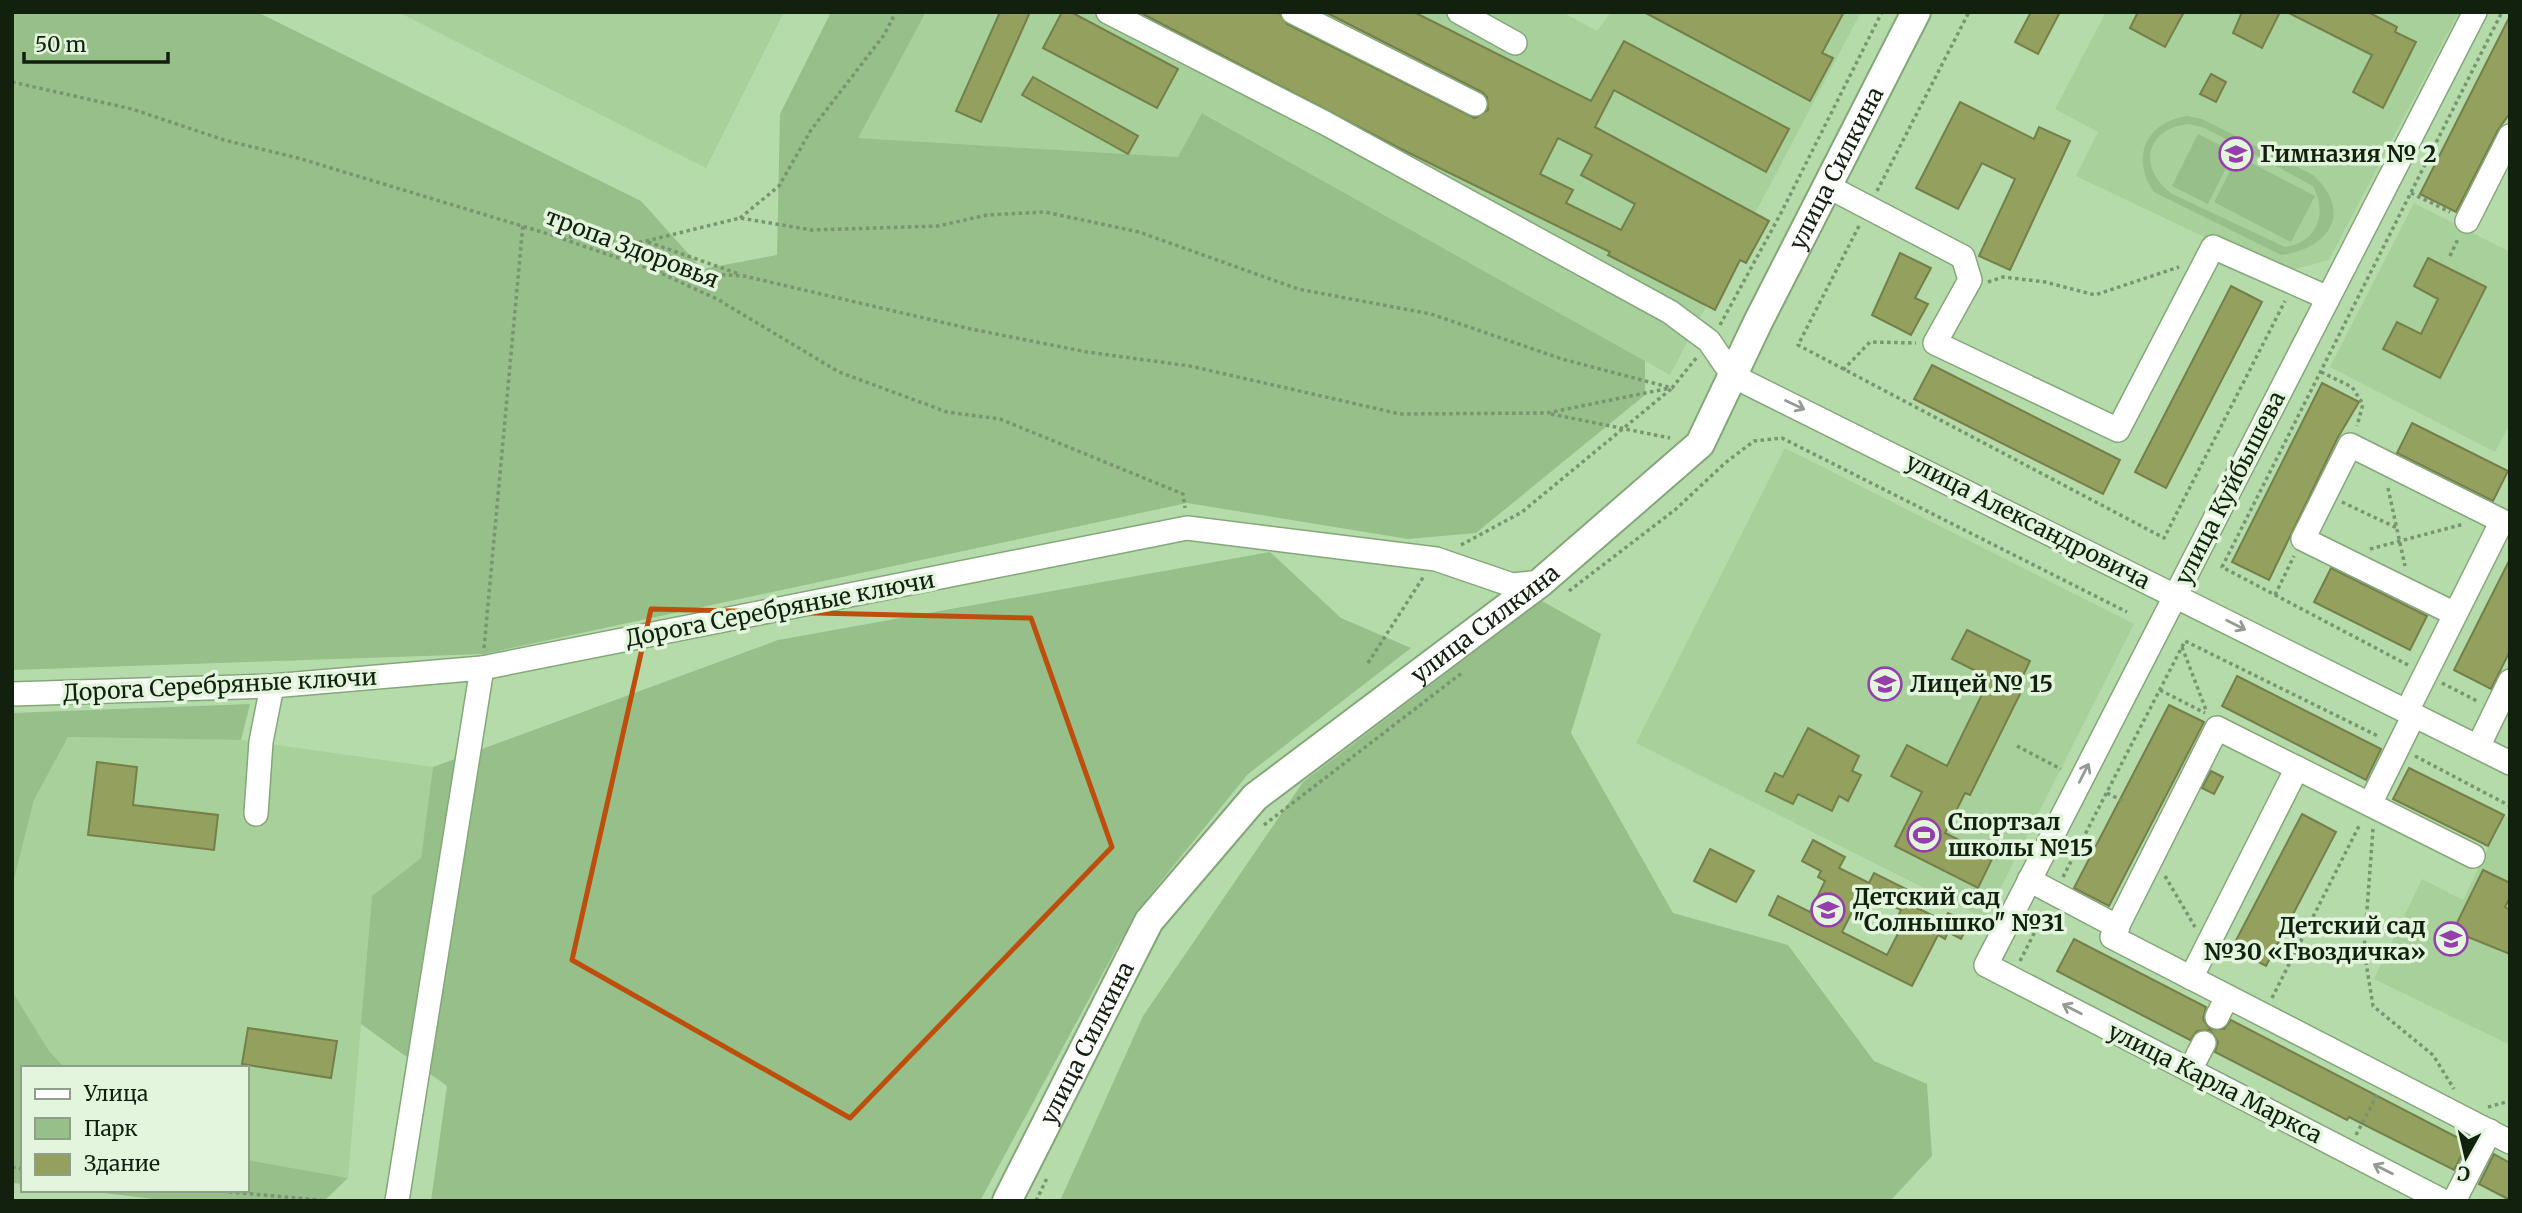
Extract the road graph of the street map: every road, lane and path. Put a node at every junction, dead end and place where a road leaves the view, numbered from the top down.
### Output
1 (896, 12) edge
2 (1108, 12) edge
3 (1293, 12) edge
4 (1460, 12) edge
5 (1882, 12) edge
6 (1916, 12) edge
7 (1969, 12) edge
8 (2475, 12) edge
9 (2502, 12) edge
10 (1516, 43) dead end
11 (12, 82) edge
12 (1475, 104) dead end
13 (2510, 136) edge
14 (2504, 163) edge
15 (1827, 186) junction
16 (2411, 193) junction
17 (1869, 208) junction
18 (740, 218) junction
19 (2467, 221) joint
20 (523, 225) junction
21 (555, 236) junction
22 (646, 242) junction
23 (2208, 258) junction
24 (656, 271) junction
25 (744, 276) junction
26 (2294, 283) junction
27 (1963, 292) junction
28 (2328, 298) junction
29 (1709, 341) junction
30 (1935, 343) junction
31 (1843, 370) junction
32 (2321, 372) junction
33 (1733, 376) junction
34 (1672, 388) junction
35 (1547, 413) junction
36 (1621, 429) junction
37 (1700, 444) junction
38 (2350, 445) junction
39 (2383, 461) junction
40 (1725, 463) junction
41 (2325, 494) junction
42 (2497, 519) junction
43 (1187, 528) junction
44 (2397, 528) junction
45 (2303, 538) junction
46 (2400, 542) junction
47 (2340, 557) junction
48 (1436, 559) junction
49 (1541, 582) junction
50 (2410, 592) junction
51 (1567, 593) dead end
52 (2175, 594) junction
53 (2275, 595) junction
54 (2127, 612) dead end
55 (2455, 614) junction
56 (2185, 641) dead end
57 (2182, 647) dead end
58 (1367, 663) dead end
59 (482, 668) junction
60 (1468, 668) dead end
61 (2425, 674) junction
62 (2510, 681) edge
63 (272, 686) junction
64 (2160, 690) dead end
65 (12, 694) edge
66 (2496, 711) junction
67 (2410, 713) junction
68 (2212, 721) junction
69 (2017, 746) dead end
70 (2398, 747) junction
71 (2478, 747) junction
72 (2510, 763) edge
73 (2297, 768) junction
74 (2061, 769) dead end
75 (2107, 793) dead end
76 (2123, 801) dead end
77 (2510, 806) edge
78 (2368, 808) junction
79 (256, 814) dead end
80 (1260, 828) dead end
81 (2153, 855) junction
82 (2473, 856) dead end
83 (2029, 880) junction
84 (2118, 927) junction
85 (2206, 947) junction
86 (1986, 965) joint
87 (2191, 978) junction
88 (2263, 1015) junction
89 (2204, 1043) dead end
90 (2190, 1070) junction
91 (2386, 1078) junction
92 (2455, 1090) dead end
93 (2500, 1137) edge
94 (2355, 1138) dead end
95 (1048, 1177) dead end
96 (230, 1192) edge
97 (329, 1201) edge
98 (397, 1201) edge
99 (1007, 1201) edge
100 (1036, 1201) edge
101 (2443, 1201) edge
102 (2454, 1201) edge

1 - 18 path
2 - 29 street
3 - 12 street
4 - 10 street
5 - 29 path
6 - 15 main road, улица Силкина
7 - 17 path
8 - 28 street, улица Куйбышева
9 - 16 path
11 - 20 path, тропа Здоровья
13 - 14 street
14 - 19 street
15 - 17 street
15 - 33 main road, улица Силкина
16 - 19 path
16 - 32 path
17 - 27 street
17 - 31 path
18 - 22 path
18 - 34 path
20 - 21 path, тропа Здоровья
20 - 59 path
21 - 22 path
21 - 24 path, тропа Здоровья
22 - 25 path
23 - 26 street
23 - 27 path
23 - 30 street
24 - 25 path
24 - 43 path, тропа Здоровья
25 - 35 path
26 - 28 street
26 - 31 path
27 - 30 street
28 - 52 street, улица Куйбышева
29 - 33 street
29 - 34 path
30 - 31 path
32 - 38 path
32 - 53 path
33 - 37 main road, улица Силкина
33 -> 52 street, улица Александровича
34 - 35 path
34 - 36 path
35 - 36 path
36 - 37 path
36 - 48 path
37 - 40 path
37 - 49 main road, улица Силкина
38 - 39 street
38 - 41 street
39 - 42 street
39 - 44 path
40 - 51 path
40 - 54 path
41 - 44 path
41 - 45 street
42 - 46 path
42 - 55 street
43 - 48 street, Дорога Серебряные ключи
43 - 59 street, Дорога Серебряные ключи
44 - 46 path
45 - 47 street
45 - 53 path
46 - 47 path
46 - 50 path
47 - 50 street
48 - 49 street, Дорога Серебряные ключи
48 - 58 path
49 - 99 main road, улица Силкина
50 - 55 street
52 -> 67 street, улица Александровича
83 -> 52 street, улица Куйбышева
53 - 61 path
55 - 61 street
56 - 70 path
57 - 68 path
59 - 63 street, Дорога Серебряные ключи
59 - 98 street
60 - 80 path
61 - 66 path
61 - 67 street
62 - 66 street
63 - 65 street, Дорога Серебряные ключи
63 - 79 street
64 - 68 path
66 - 71 street
67 - 70 street
67 - 71 street, улица Александровича
68 - 73 street
68 - 81 street
69 - 74 path
70 - 77 path
70 - 78 street
71 - 72 street, улица Александровича
73 - 78 street
73 - 85 street
75 - 76 path
78 - 82 street
78 - 88 path
78 - 92 path
81 - 84 street
81 - 85 path
83 - 84 street
83 - 86 street, улица Куйбышева
84 - 87 street
85 - 87 street
90 -> 86 street, улица Карла Маркса
87 - 88 street
88 - 91 street
89 - 90 street
101 -> 90 street, улица Карла Маркса
91 - 93 street
91 - 94 path
93 - 102 street
95 - 100 path
96 - 97 path

